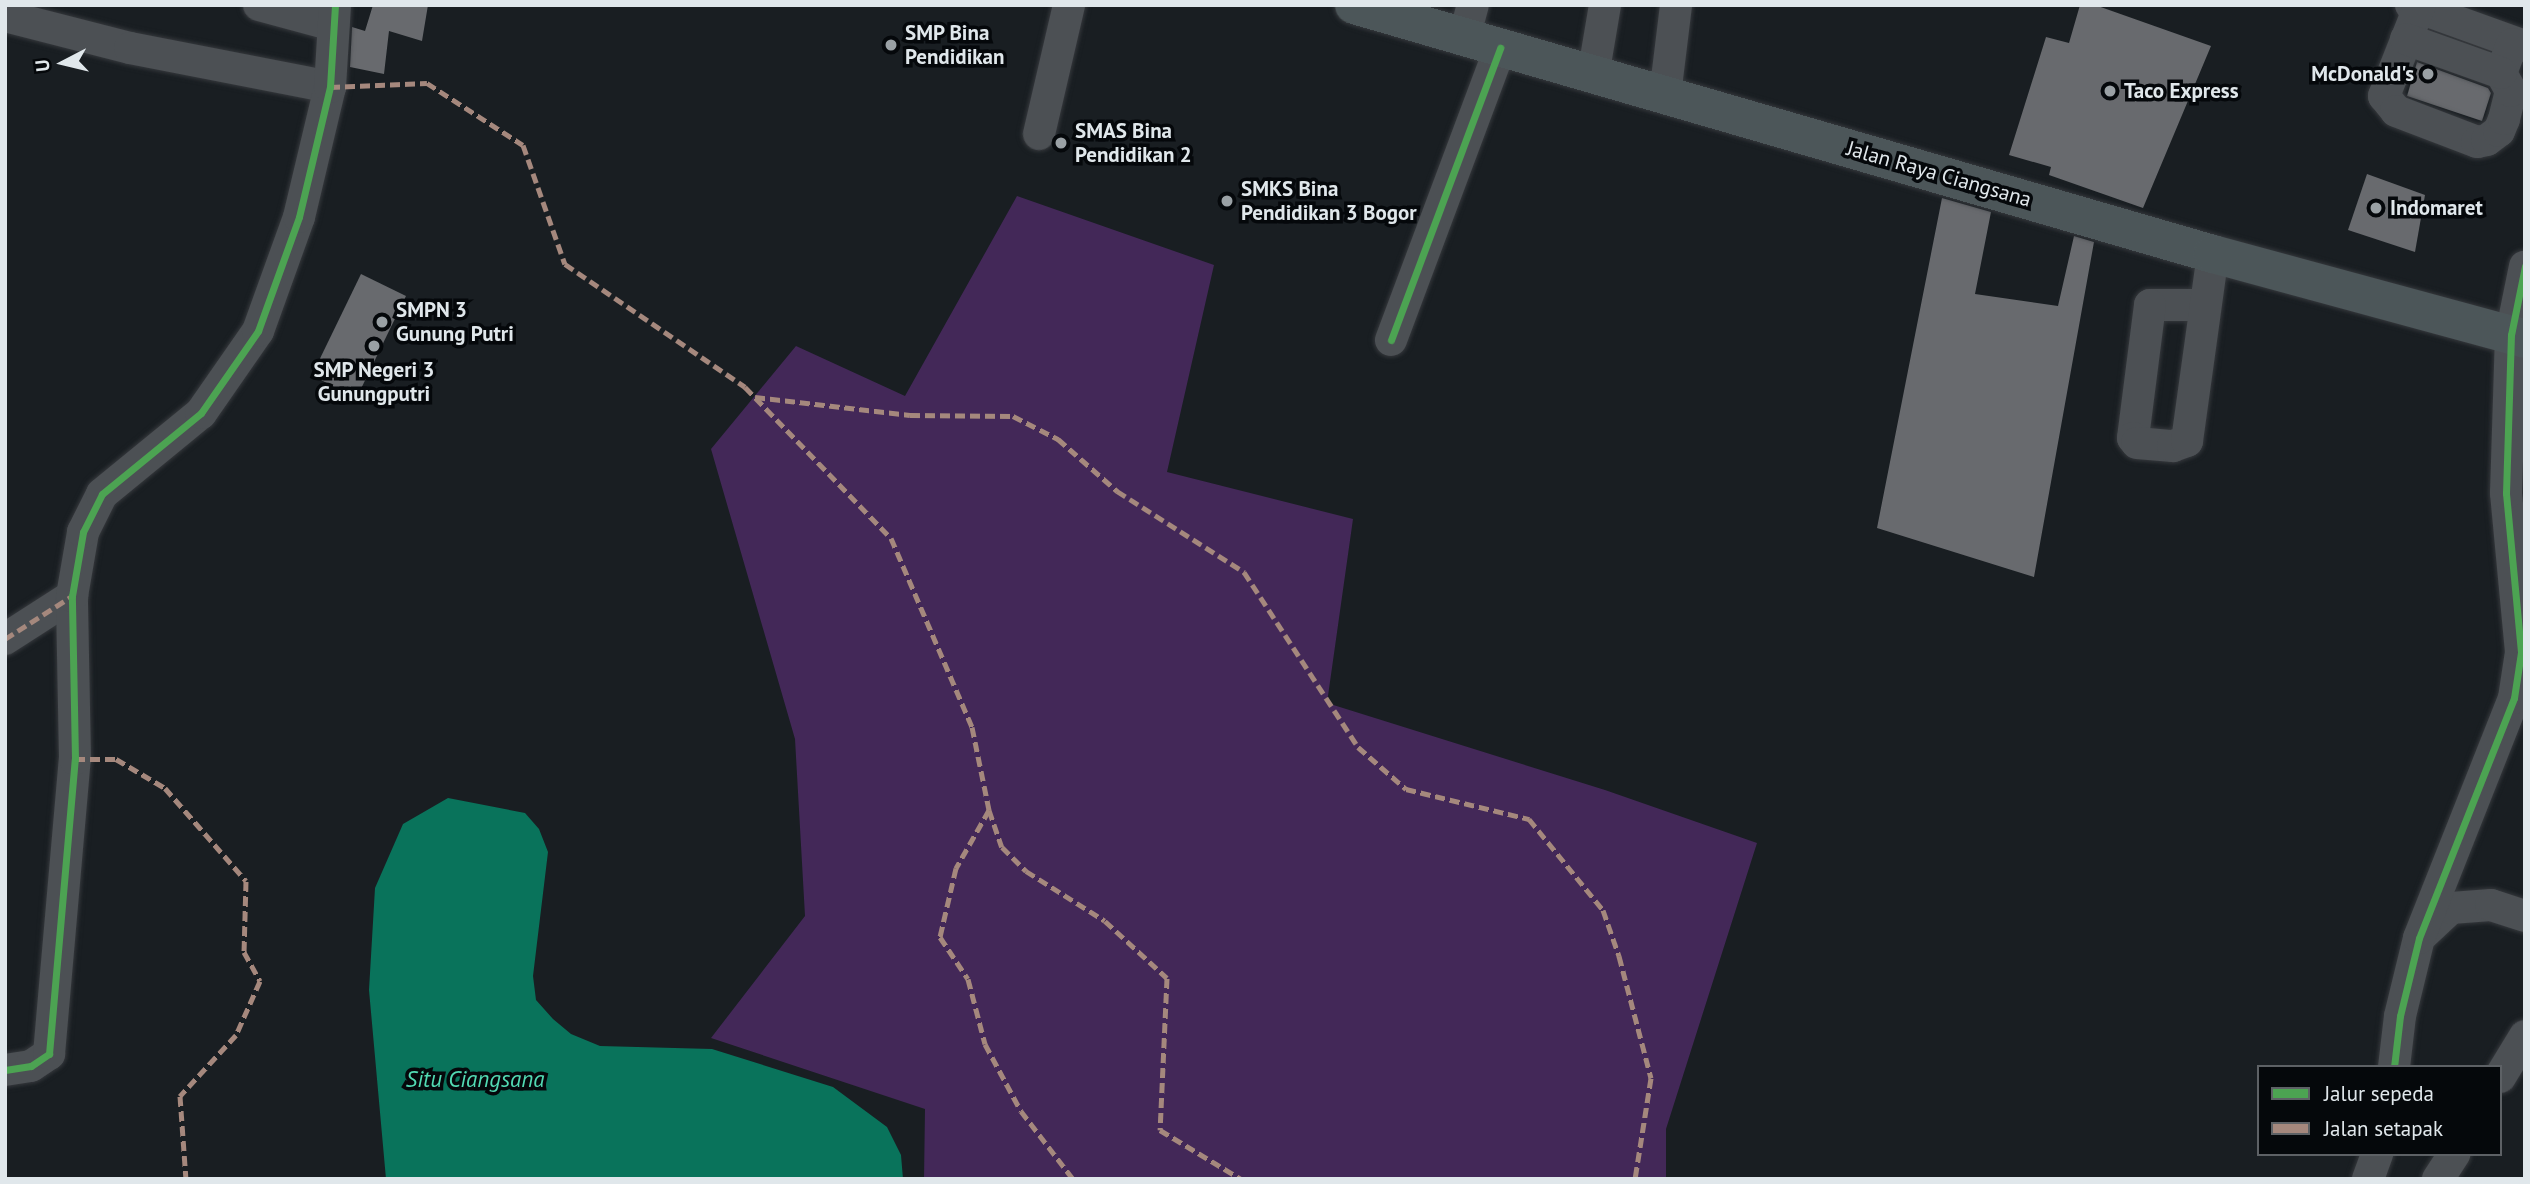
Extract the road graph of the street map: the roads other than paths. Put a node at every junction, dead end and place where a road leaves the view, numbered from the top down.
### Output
1 (259, 5) edge
2 (1069, 5) edge
3 (1354, 5) edge
4 (1605, 5) edge
5 (1676, 5) edge
6 (2417, 6) edge
7 (334, 15) edge
8 (5, 16) edge
9 (1469, 22) edge
10 (2406, 39) junction
11 (2518, 45) edge
12 (1500, 48) junction
13 (2501, 73) junction
14 (1593, 76) junction
15 (330, 87) junction
16 (1665, 95) junction
17 (2513, 129) edge
18 (1039, 134) dead end
19 (2213, 254) junction
20 (2525, 267) edge
21 (2205, 305) dead end
22 (2518, 337) edge
23 (1391, 340) dead end
24 (2517, 392) edge
25 (72, 596) junction
26 (5, 639) edge
27 (2525, 713) edge
28 (2462, 831) junction
29 (2445, 898) junction
30 (2525, 916) edge
31 (2525, 1036) edge
32 (2394, 1065) edge
33 (5, 1070) edge
34 (2502, 1074) edge
35 (2376, 1156) edge
36 (2453, 1156) edge
37 (2368, 1179) edge
38 (2438, 1179) edge

1 - 7 street
2 - 18 street
3 - 9 main road, Jalan Raya Ciangsana
4 - 14 street
5 - 16 street
6 - 10 street
6 - 11 street
7 - 15 street
8 - 15 street
9 - 12 main road, Jalan Raya Ciangsana
10 - 13 street
10 - 17 street
11 - 13 street
12 - 14 main road, Jalan Raya Ciangsana
12 - 23 street
13 - 17 street
14 - 16 main road, Jalan Raya Ciangsana
15 - 25 street
16 - 19 main road, Jalan Raya Ciangsana
19 - 21 street
19 - 22 main road, Jalan Raya Ciangsana
20 - 22 street
22 - 24 street
24 - 28 street
25 - 26 street
25 - 33 street
27 - 28 street
28 - 29 street
29 - 30 street
29 - 32 street
31 - 34 street
35 - 37 street
36 - 38 street

